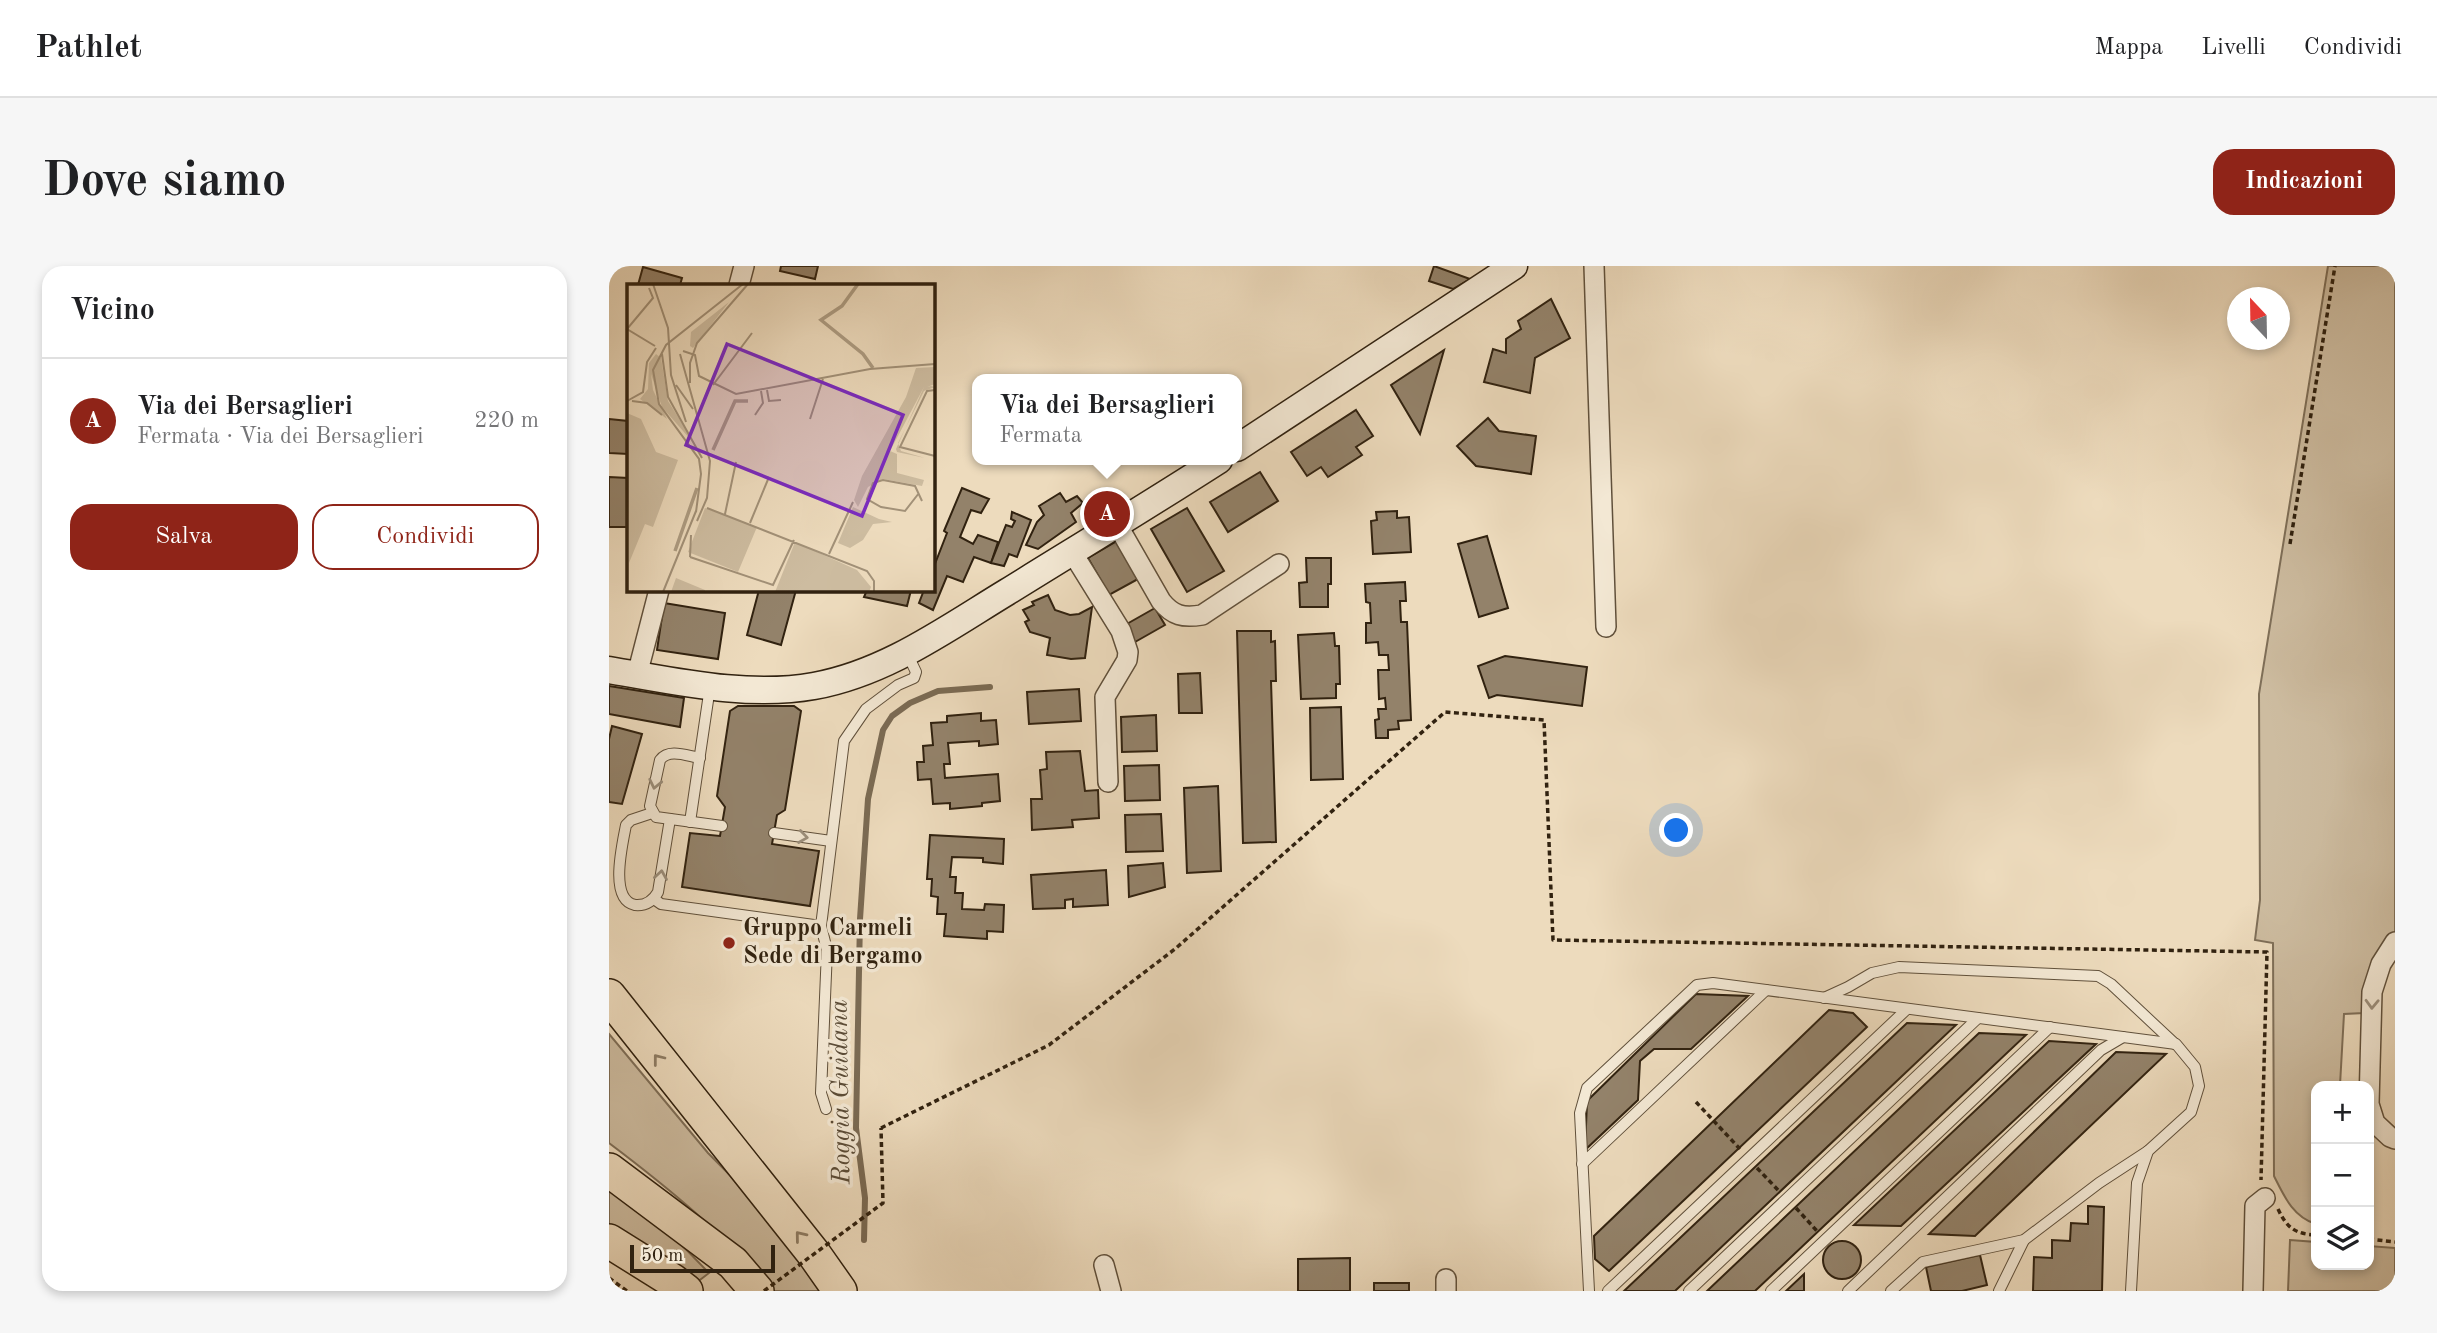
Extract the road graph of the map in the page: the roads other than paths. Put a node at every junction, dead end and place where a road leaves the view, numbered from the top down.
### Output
1 (744, 266) edge
2 (1514, 266) edge
3 (1594, 266) edge
4 (739, 284) edge
5 (1242, 445) edge
6 (1211, 465) edge
7 (1118, 526) junction
8 (1072, 552) junction
9 (1279, 564) dead end
10 (658, 592) edge
11 (1606, 627) dead end
12 (907, 653) junction
13 (609, 670) edge
14 (637, 675) junction
15 (710, 686) junction
16 (699, 758) junction
17 (1108, 782) dead end
18 (652, 813) junction
19 (670, 819) junction
20 (690, 821) junction
21 (722, 825) dead end
22 (774, 833) dead end
23 (831, 841) junction
24 (654, 899) junction
25 (821, 926) junction
26 (2395, 942) edge
27 (1766, 990) junction
28 (1824, 998) junction
29 (615, 1006) edge
30 (1907, 1009) junction
31 (1977, 1018) junction
32 (2050, 1027) junction
33 (2124, 1037) junction
34 (2176, 1044) junction
35 (826, 1109) dead end
36 (2395, 1139) edge
37 (609, 1150) edge
38 (2148, 1151) junction
39 (1582, 1164) junction
40 (609, 1170) edge
41 (2265, 1198) road end
42 (2024, 1240) junction
43 (609, 1241) edge
44 (609, 1254) edge
45 (733, 1263) junction
46 (1104, 1265) dead end
47 (663, 1291) edge
48 (686, 1291) edge
49 (757, 1291) edge
50 (840, 1291) edge
51 (1111, 1291) edge
52 (1589, 1291) edge
53 (1608, 1291) edge
54 (1689, 1291) edge
55 (1771, 1291) edge
56 (1848, 1291) edge
57 (1891, 1291) edge
58 (1999, 1291) edge
59 (2131, 1291) edge
60 (2253, 1291) edge

1 - 4 street
2 - 5 street
3 - 11 street
6 - 7 street
7 - 8 street
7 - 9 street
8 - 12 street
8 - 17 street
10 - 14 street
12 - 15 street
12 - 23 lane
13 - 14 street
14 - 15 street
15 - 16 lane
16 -> 18 lane
16 - 20 lane
18 - 19 lane
18 - 24 lane
19 - 20 lane
24 -> 19 lane
20 - 21 lane
22 -> 23 lane
23 - 25 lane
24 - 25 lane
25 - 35 lane
26 -> 36 street
27 - 28 lane
27 - 39 lane
27 - 39 lane
28 - 30 lane
28 - 34 lane
50 -> 29 highway
30 - 31 lane
30 - 53 lane
31 - 32 lane
31 - 54 lane
32 - 33 lane
32 - 55 lane
33 - 34 lane
33 - 56 lane
34 - 38 lane
37 - 45 highway
38 - 42 lane
38 - 59 lane
39 - 52 lane
40 - 45 highway
41 - 60 street
42 - 57 lane
42 - 58 lane
43 - 48 highway
44 - 47 highway
45 - 49 highway
46 - 51 street

